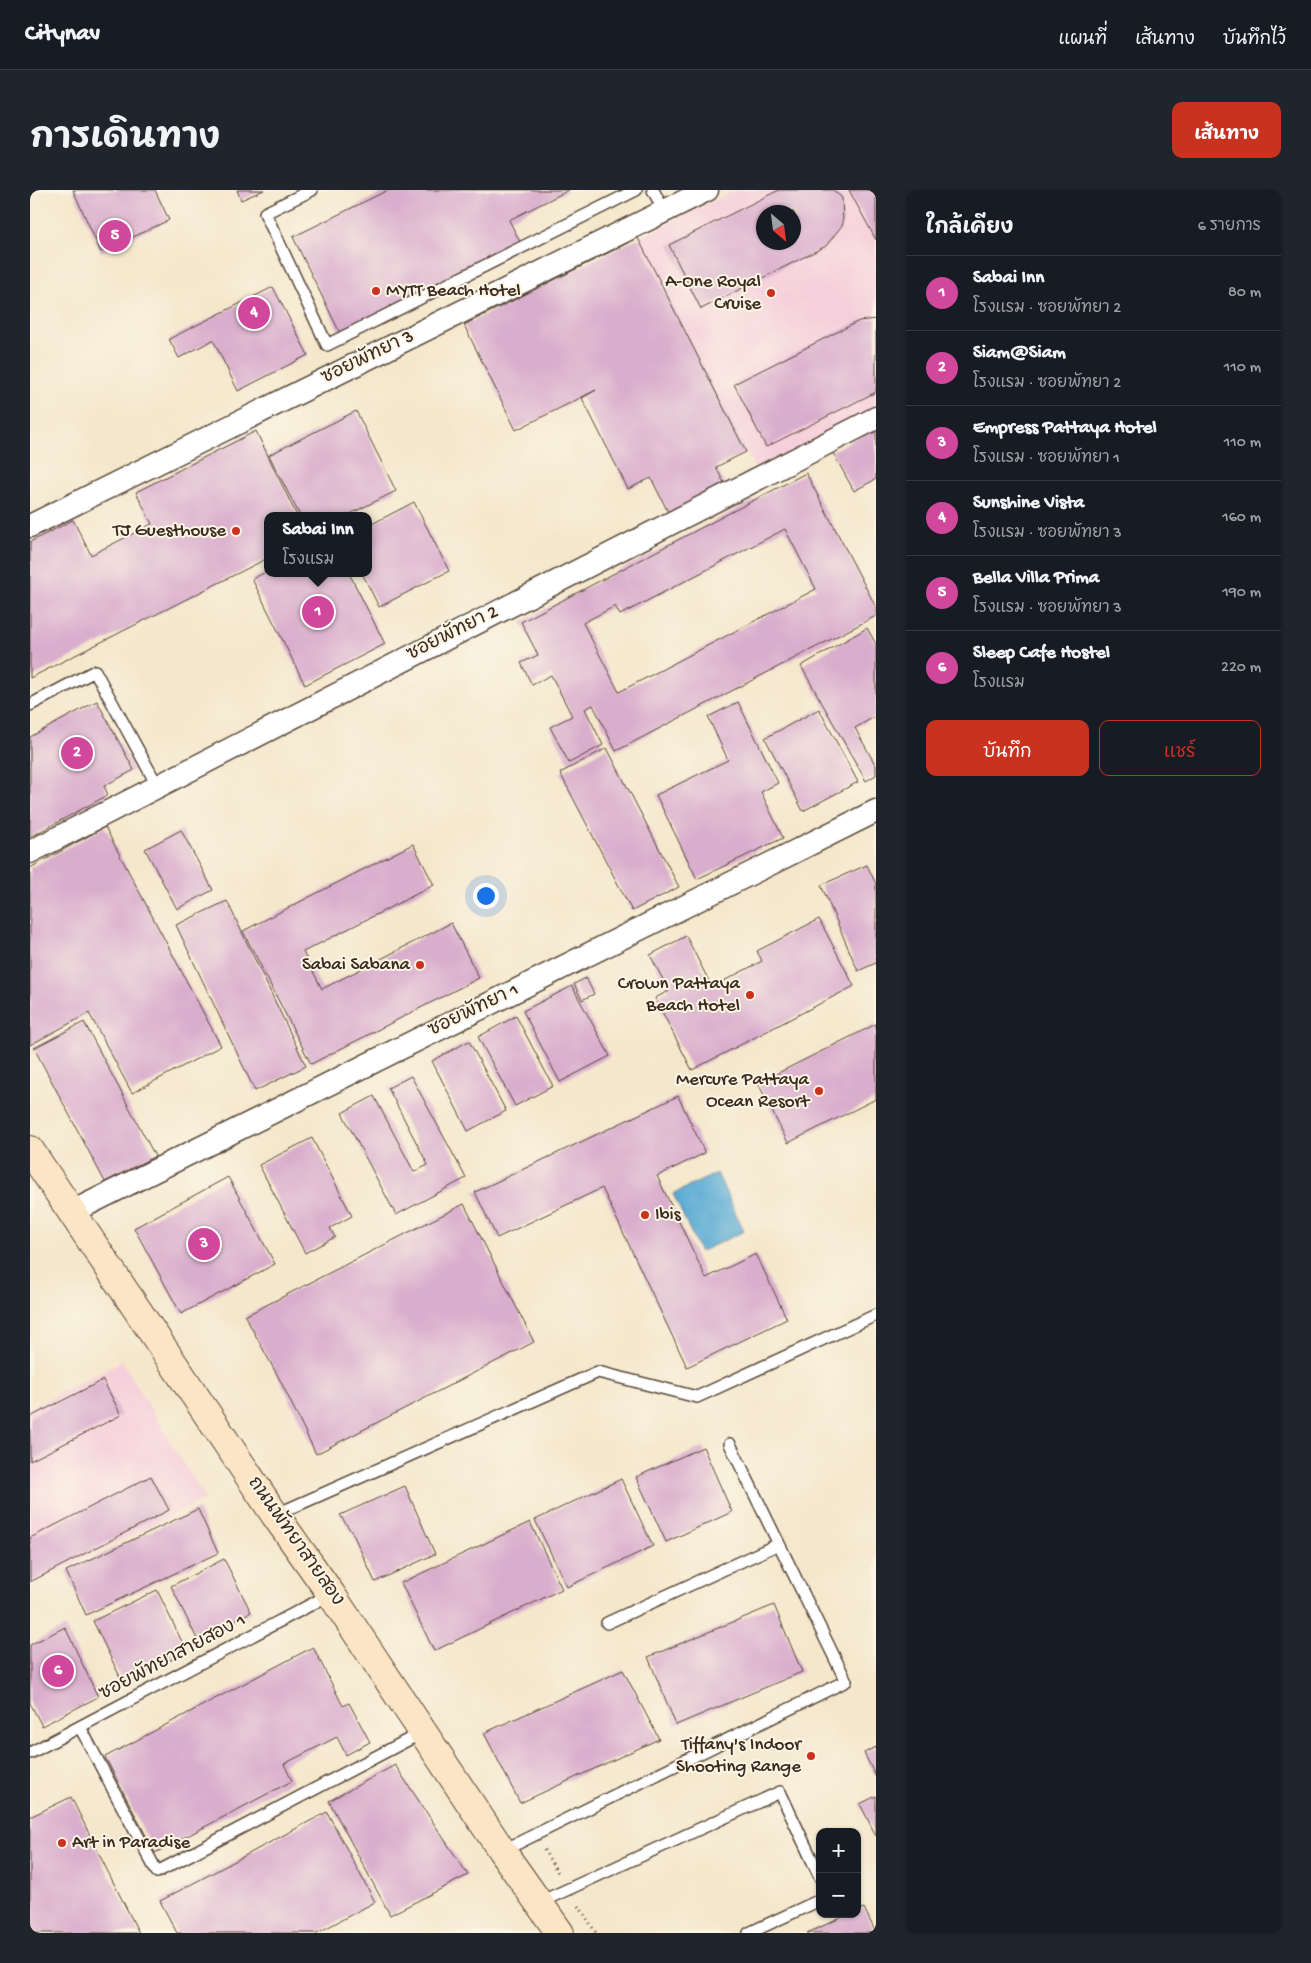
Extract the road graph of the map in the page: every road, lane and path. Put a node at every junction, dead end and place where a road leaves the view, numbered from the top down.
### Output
1 (312, 190) edge
2 (636, 190) edge
3 (652, 190) edge
4 (706, 190) edge
5 (664, 211) junction
6 (876, 418) edge
7 (30, 526) edge
8 (30, 705) edge
9 (157, 785) junction
10 (876, 811) edge
11 (30, 852) edge
12 (30, 1150) edge
13 (72, 1212) junction
14 (876, 1316) edge
15 (730, 1444) dead end
16 (274, 1515) junction
17 (779, 1544) junction
18 (331, 1594) junction
19 (607, 1624) dead end
20 (80, 1727) junction
21 (423, 1732) junction
22 (30, 1753) edge
23 (535, 1835) junction
24 (502, 1851) junction
25 (818, 1873) edge
26 (568, 1889) junction
27 (816, 1902) edge
28 (538, 1903) junction
29 (560, 1933) edge
30 (596, 1933) edge
31 (748, 1933) edge

1 - 2 lane
3 - 5 lane
4 - 5 street, ซอยพัทยา 3
5 - 7 street, ซอยพัทยา 3
6 - 9 street, ซอยพัทยา 2
8 - 9 lane
9 - 11 street, ซอยพัทยา 2
10 - 13 street, ซอยพัทยา 1
12 - 13 main road, ถนนพัทยาสายสอง
13 - 16 main road, ถนนพัทยาสายสอง
14 - 16 lane
15 - 17 lane
16 - 18 main road, ถนนพัทยาสายสอง
17 - 19 lane
17 - 23 lane
18 - 20 lane, ซอยพัทยาสายสอง 1
18 - 21 main road, ถนนพัทยาสายสอง
20 - 21 lane
20 - 22 lane, ซอยพัทยาสายสอง 1
21 - 24 main road, ถนนพัทยาสายสอง
23 - 24 lane
23 - 26 path
24 - 28 main road, ถนนพัทยาสายสอง
25 - 26 lane
26 - 28 lane
26 - 30 path
27 - 31 lane
28 - 29 main road, ถนนพัทยาสายสอง

